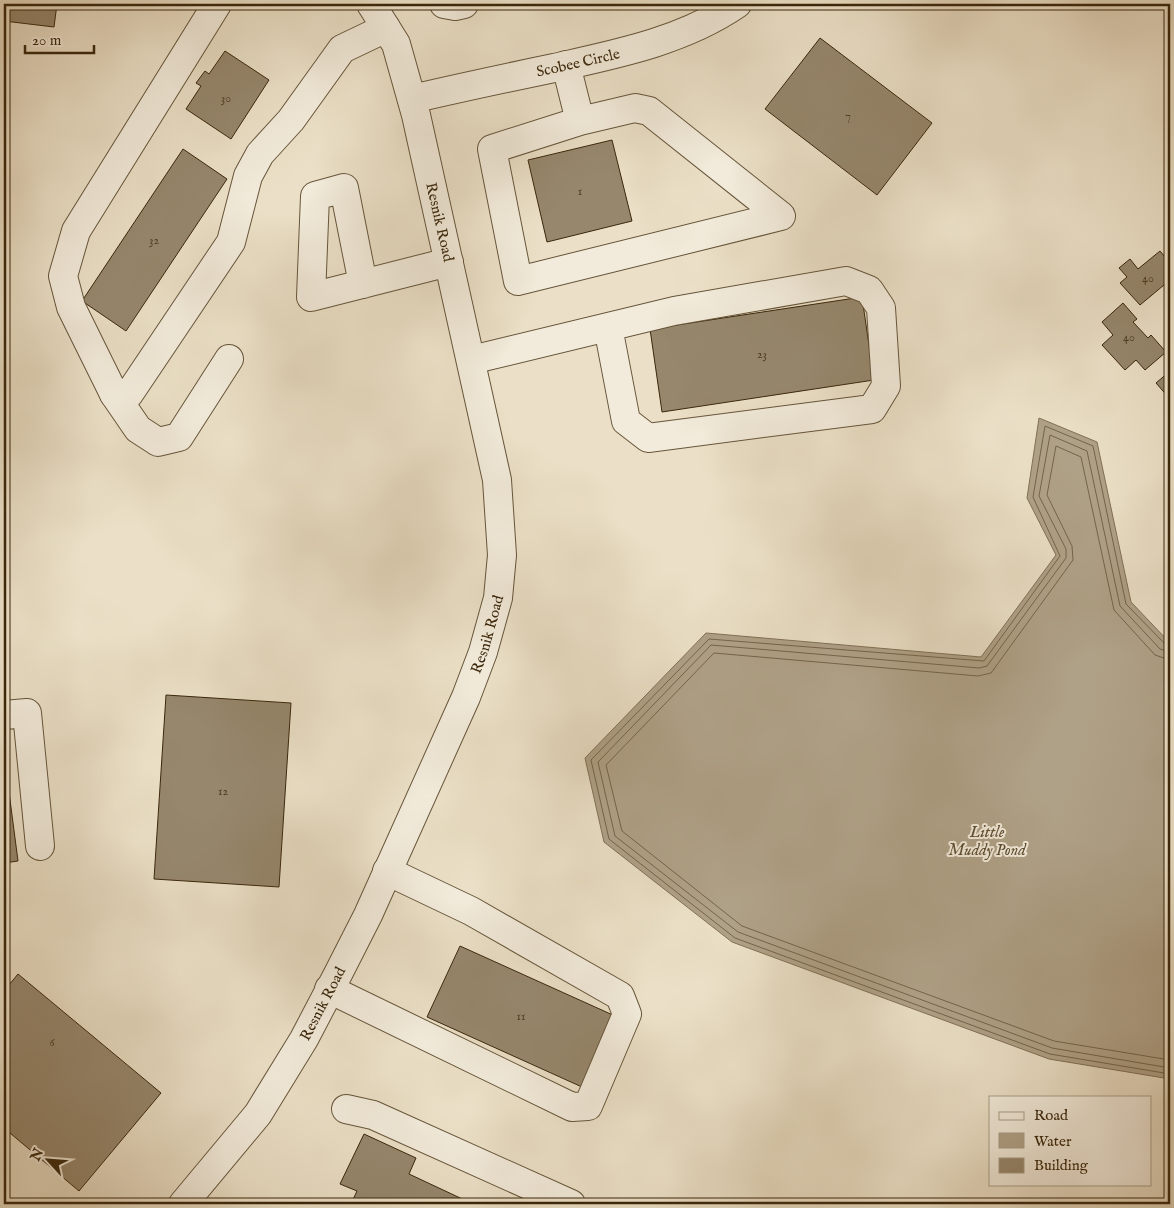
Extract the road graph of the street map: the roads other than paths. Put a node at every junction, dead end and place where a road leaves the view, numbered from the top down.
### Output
1 (217, 4) edge
2 (371, 4) edge
3 (444, 4) edge
4 (464, 4) edge
5 (737, 4) edge
6 (386, 28) junction
7 (566, 65) junction
8 (412, 99) junction
9 (580, 121) junction
10 (449, 262) junction
11 (363, 284) dead end
12 (608, 327) junction
13 (229, 359) dead end
14 (471, 360) junction
15 (114, 394) junction
16 (4, 716) edge
17 (40, 846) dead end
18 (388, 871) junction
19 (329, 989) junction
20 (346, 1109) dead end
21 (183, 1204) edge
22 (571, 1204) edge

1 - 15 street
2 - 6 street, Resnik Road
3 - 4 street
5 - 7 street, Scobee Circle
6 - 8 street, Resnik Road
6 - 15 street
7 - 8 street, Scobee Circle
7 - 9 street
8 - 10 street, Resnik Road
9 - 9 street
10 - 11 street
10 - 14 street, Resnik Road
12 - 12 street
12 - 14 street
13 - 15 street
14 - 18 street, Resnik Road
16 - 17 street
18 - 19 street, Resnik Road
18 - 19 street
19 - 21 street, Resnik Road
20 - 22 street

